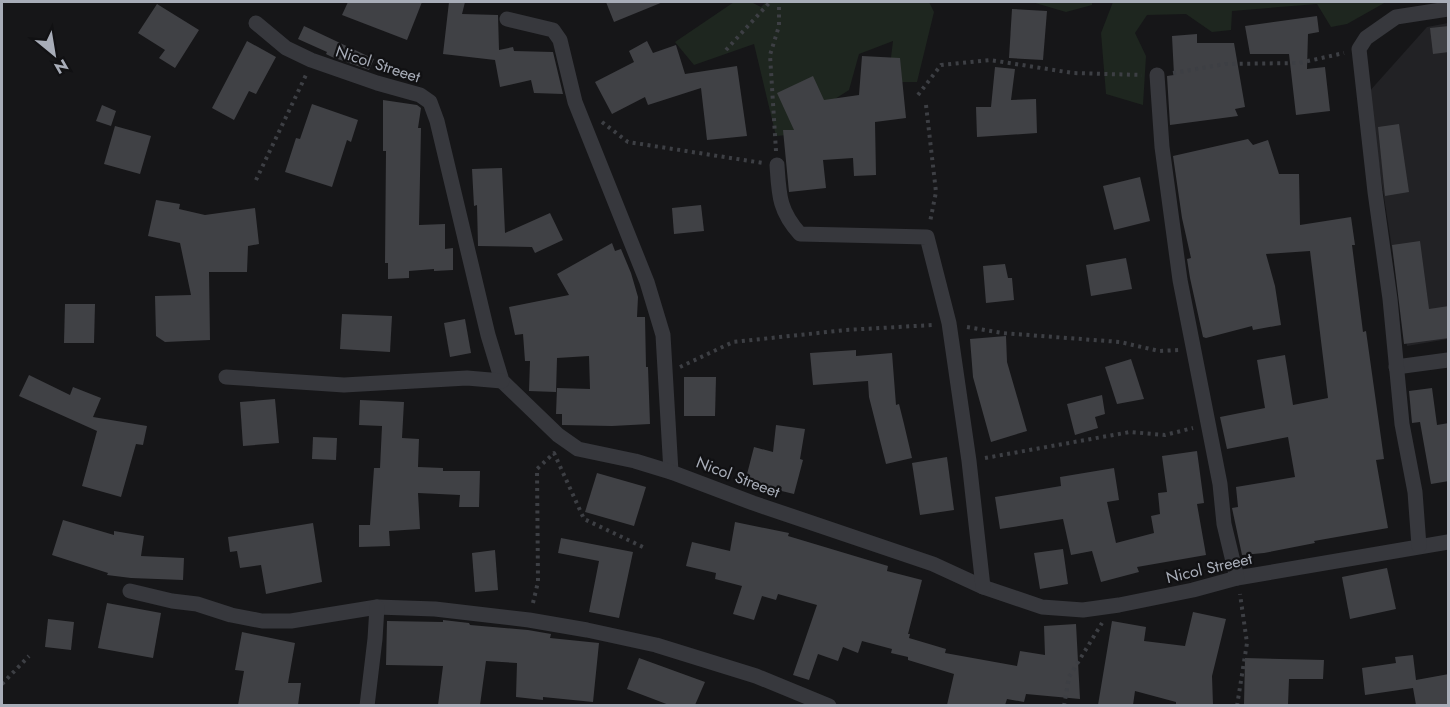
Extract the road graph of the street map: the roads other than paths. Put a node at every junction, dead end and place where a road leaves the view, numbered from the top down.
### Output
1 (1449, 9) edge
2 (507, 18) dead end
3 (256, 23) dead end
4 (1157, 75) road end
5 (777, 165) road end
6 (1449, 360) edge
7 (1396, 367) junction
8 (226, 377) dead end
9 (502, 381) junction
10 (672, 472) junction
11 (1449, 542) edge
12 (1419, 546) junction
13 (1237, 578) junction
14 (983, 587) junction
15 (130, 591) dead end
16 (376, 607) junction
17 (367, 705) edge
18 (829, 705) edge

1 - 7 street
2 - 10 street
3 - 9 street, Nicol Streeet
4 - 13 street
5 - 14 street
6 - 7 street
7 - 12 street
8 - 9 street
9 - 10 street, Nicol Streeet
10 - 14 street, Nicol Streeet
11 - 12 street, Nicol Streeet
12 - 13 street, Nicol Streeet
13 - 14 street, Nicol Streeet
15 - 16 street
16 - 17 street
16 - 18 street

